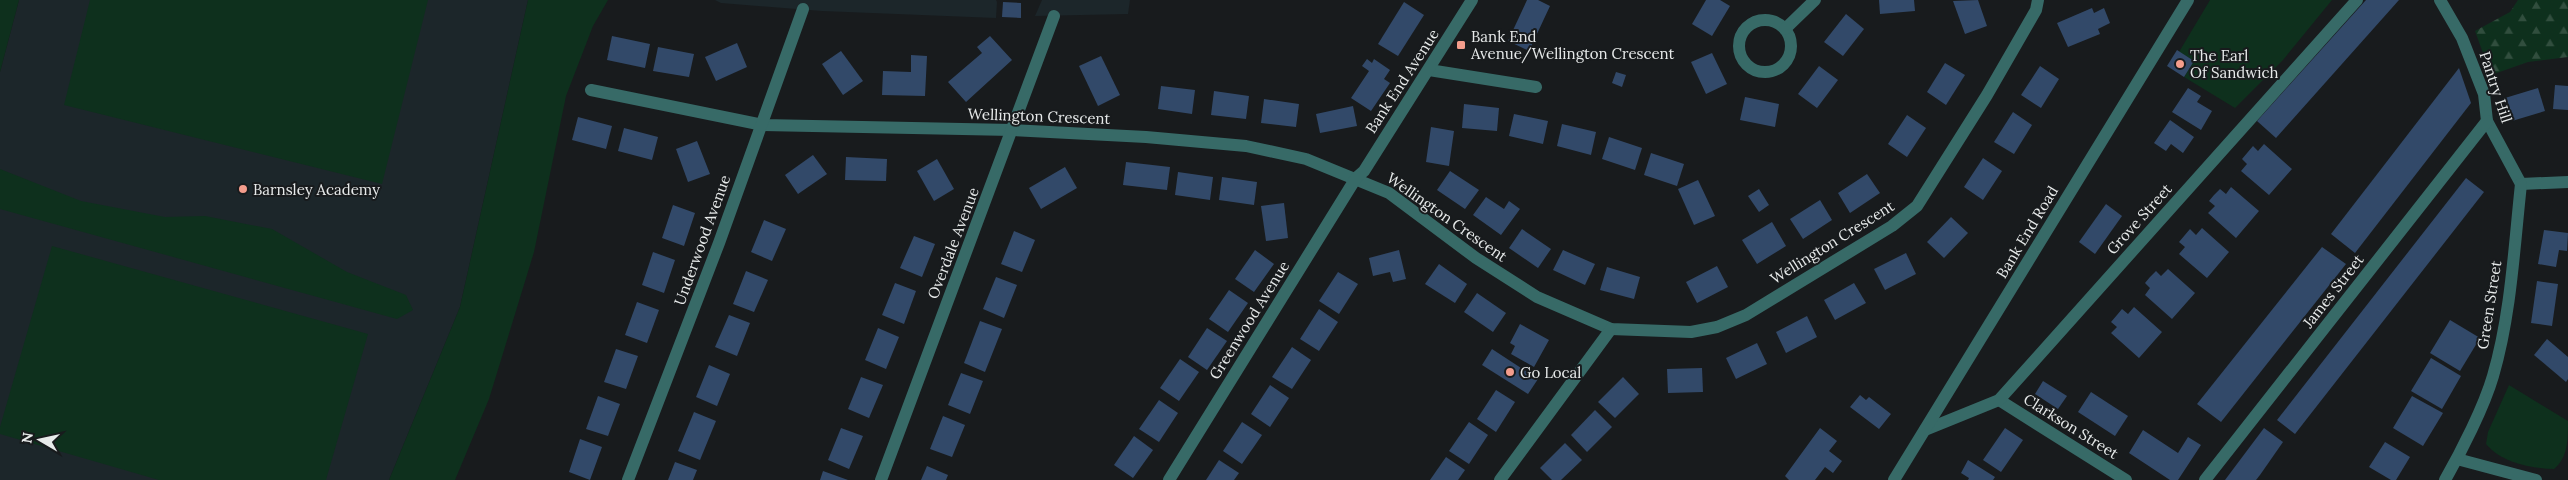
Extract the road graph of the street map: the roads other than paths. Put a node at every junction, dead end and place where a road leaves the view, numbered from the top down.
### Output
1 (1472, 0) edge
2 (1814, 0) edge
3 (2038, 0) edge
4 (2357, 0) edge
5 (2440, 0) edge
6 (2185, 1) edge
7 (803, 9) dead end
8 (1054, 16) dead end
9 (1785, 29) junction
10 (1428, 70) junction
11 (1536, 86) dead end
12 (591, 90) dead end
13 (2487, 121) junction
14 (763, 125) junction
15 (1012, 130) junction
16 (1356, 178) junction
17 (2568, 182) edge
18 (2521, 184) junction
19 (1611, 329) junction
20 (1999, 400) junction
21 (1925, 430) junction
22 (2457, 459) junction
23 (628, 480) edge
24 (881, 480) edge
25 (1169, 480) edge
26 (1500, 480) edge
27 (1894, 480) edge
28 (2126, 480) edge
29 (2205, 480) edge
30 (2445, 480) edge
31 (2536, 480) edge

1 - 10 street, Bank End Avenue
2 - 9 street
3 - 19 street, Wellington Crescent
4 - 20 street, Grove Street
5 - 13 street, Pantry Hill
6 - 21 street, Bank End Road
7 - 14 street, Underwood Avenue
8 - 15 street, Overdale Avenue
9 - 9 street
10 - 11 street
10 - 16 street, Bank End Avenue
12 - 14 street, Wellington Crescent
13 - 18 street, Pantry Hill
13 - 29 street, James Street
14 - 15 street, Wellington Crescent
14 - 23 street, Underwood Avenue
15 - 16 street, Wellington Crescent
15 - 24 street, Overdale Avenue
16 - 19 street, Wellington Crescent
16 - 25 street, Greenwood Avenue
17 - 18 street
18 - 22 street, Green Street
19 - 26 street
20 - 21 street, Grove Street
20 - 28 street, Clarkson Street
21 - 27 street, Bank End Road
22 - 30 street, Green Street
22 - 31 street

